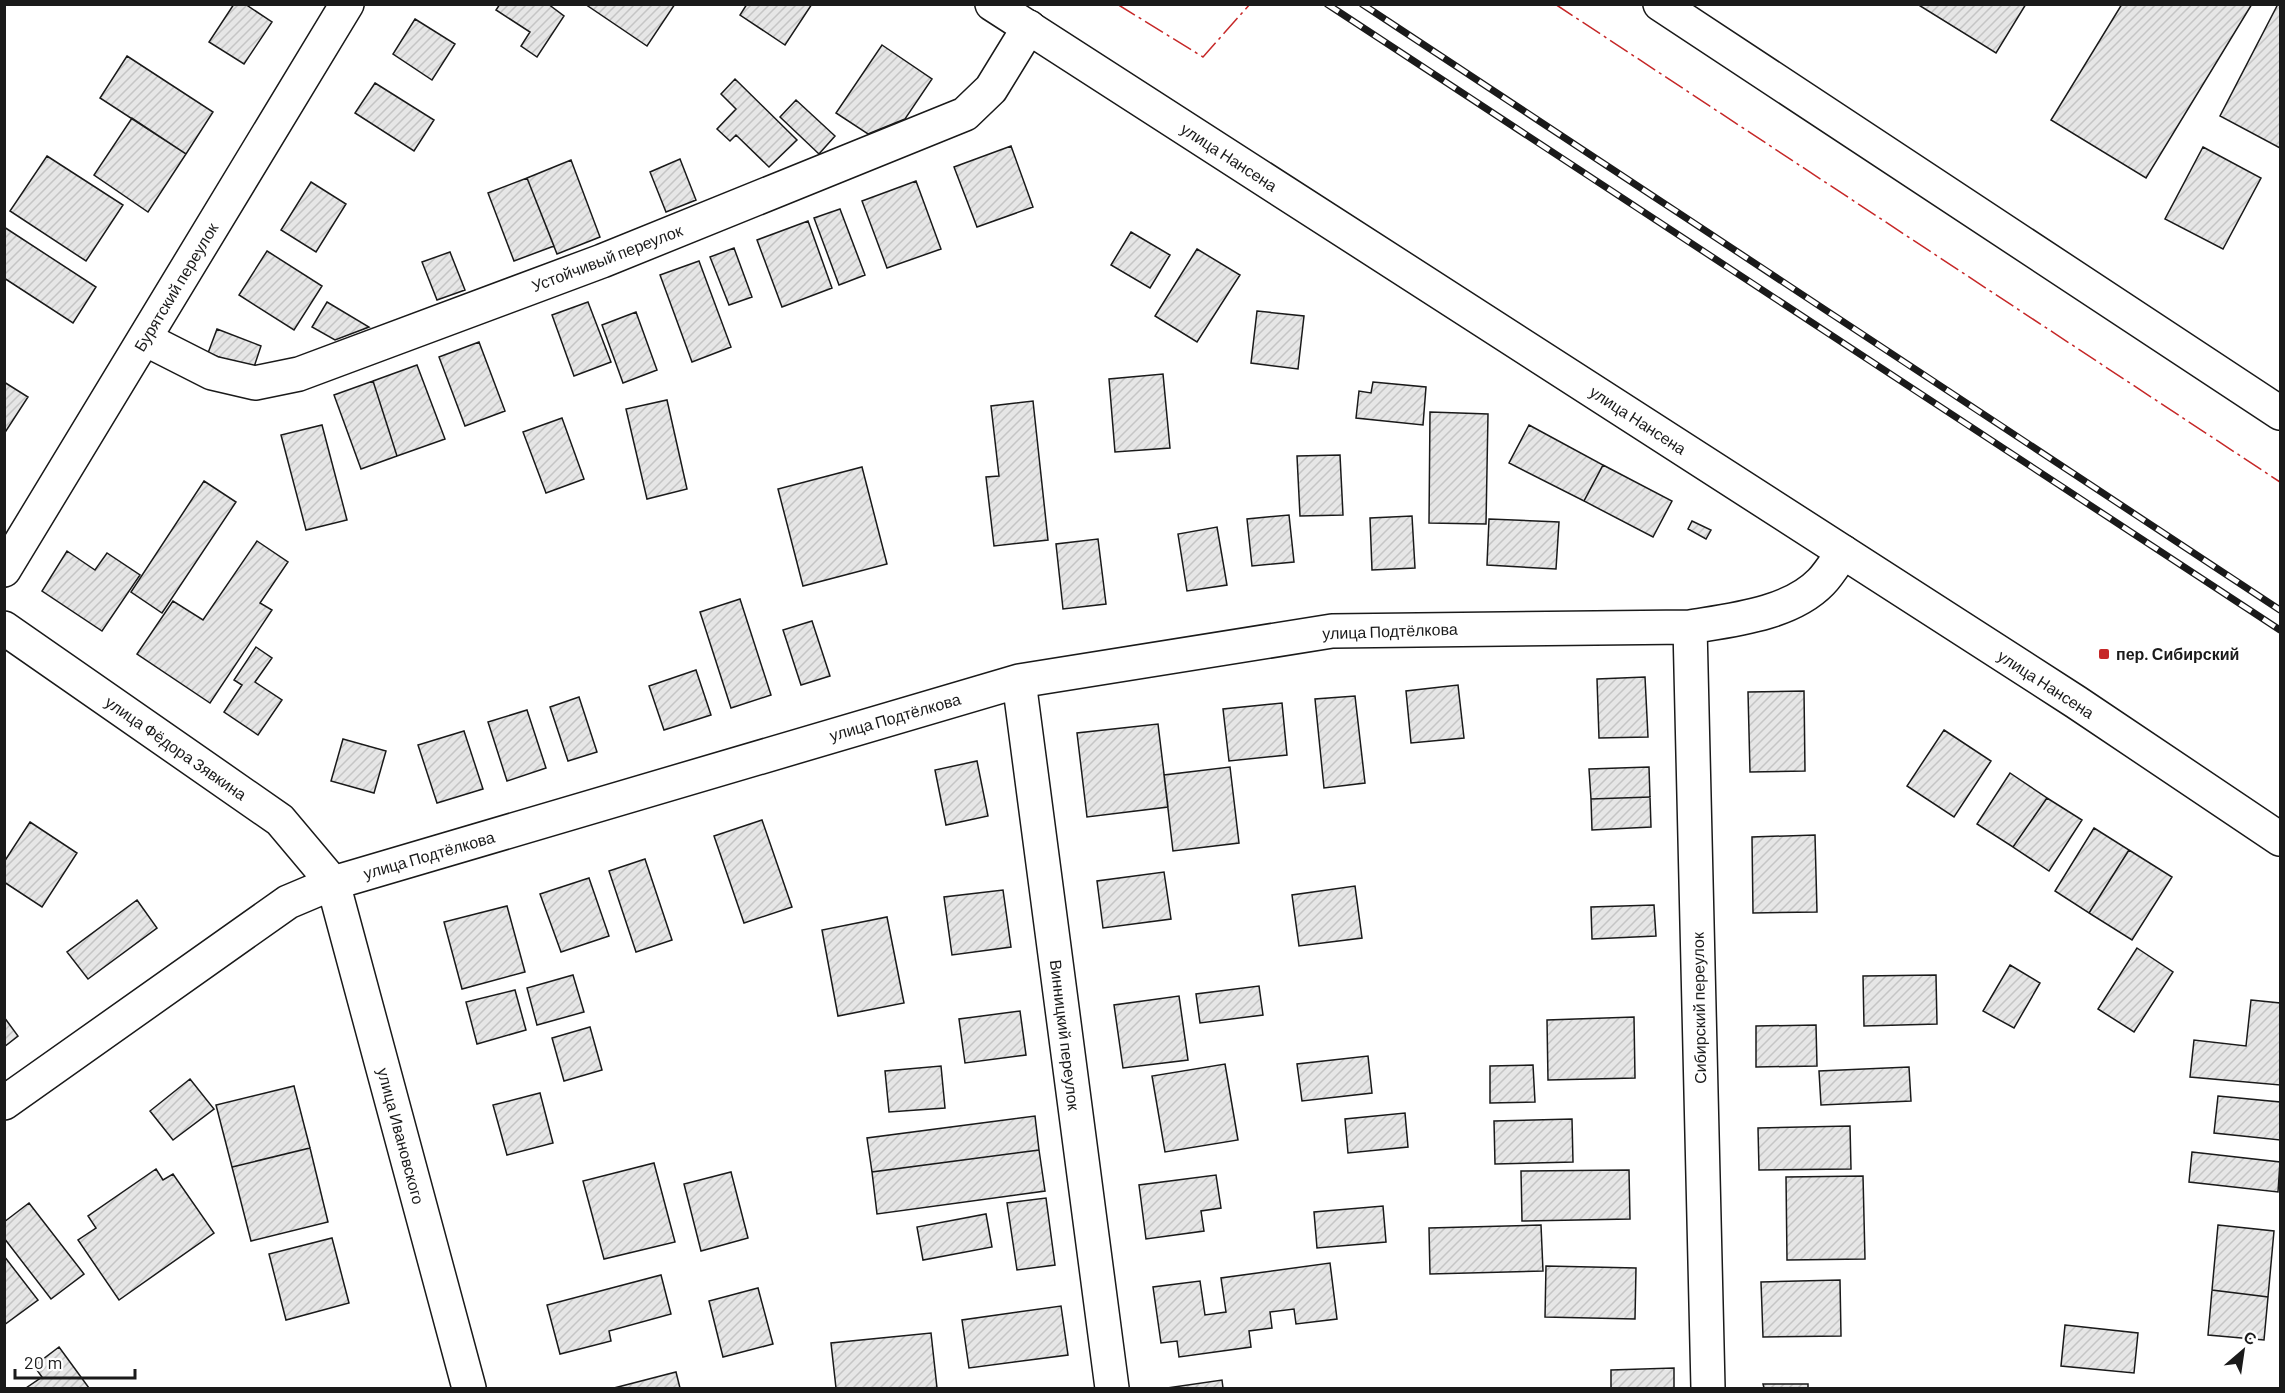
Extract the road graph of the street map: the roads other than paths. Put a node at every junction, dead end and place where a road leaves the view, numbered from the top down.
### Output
1 (347, 4) edge
2 (992, 4) edge
3 (1660, 4) edge
4 (1029, 27) junction
5 (145, 339) junction
6 (2280, 413) edge
7 (1843, 552) junction
8 (4, 570) edge
9 (1690, 627) junction
10 (4, 628) edge
11 (1019, 681) junction
12 (2280, 839) edge
13 (333, 883) junction
14 (4, 1103) edge
15 (469, 1389) edge
16 (1112, 1389) edge
17 (1708, 1389) edge

1 - 5 street, Бурятский переулок
2 - 4 street, улица Нансена
3 - 6 street
4 - 5 street, Устойчивый переулок
4 - 7 street, улица Нансена
5 - 8 street, Бурятский переулок
7 - 9 street, улица Подтёлкова
7 - 12 street, улица Нансена
9 - 11 street, улица Подтёлкова
9 - 17 street, Сибирский переулок
10 - 13 street, улица Фёдора Зявкина
11 - 13 street, улица Подтёлкова
11 - 16 street, Винницкий переулок
13 - 14 street, улица Подтёлкова
13 - 15 street, улица Ивановского

